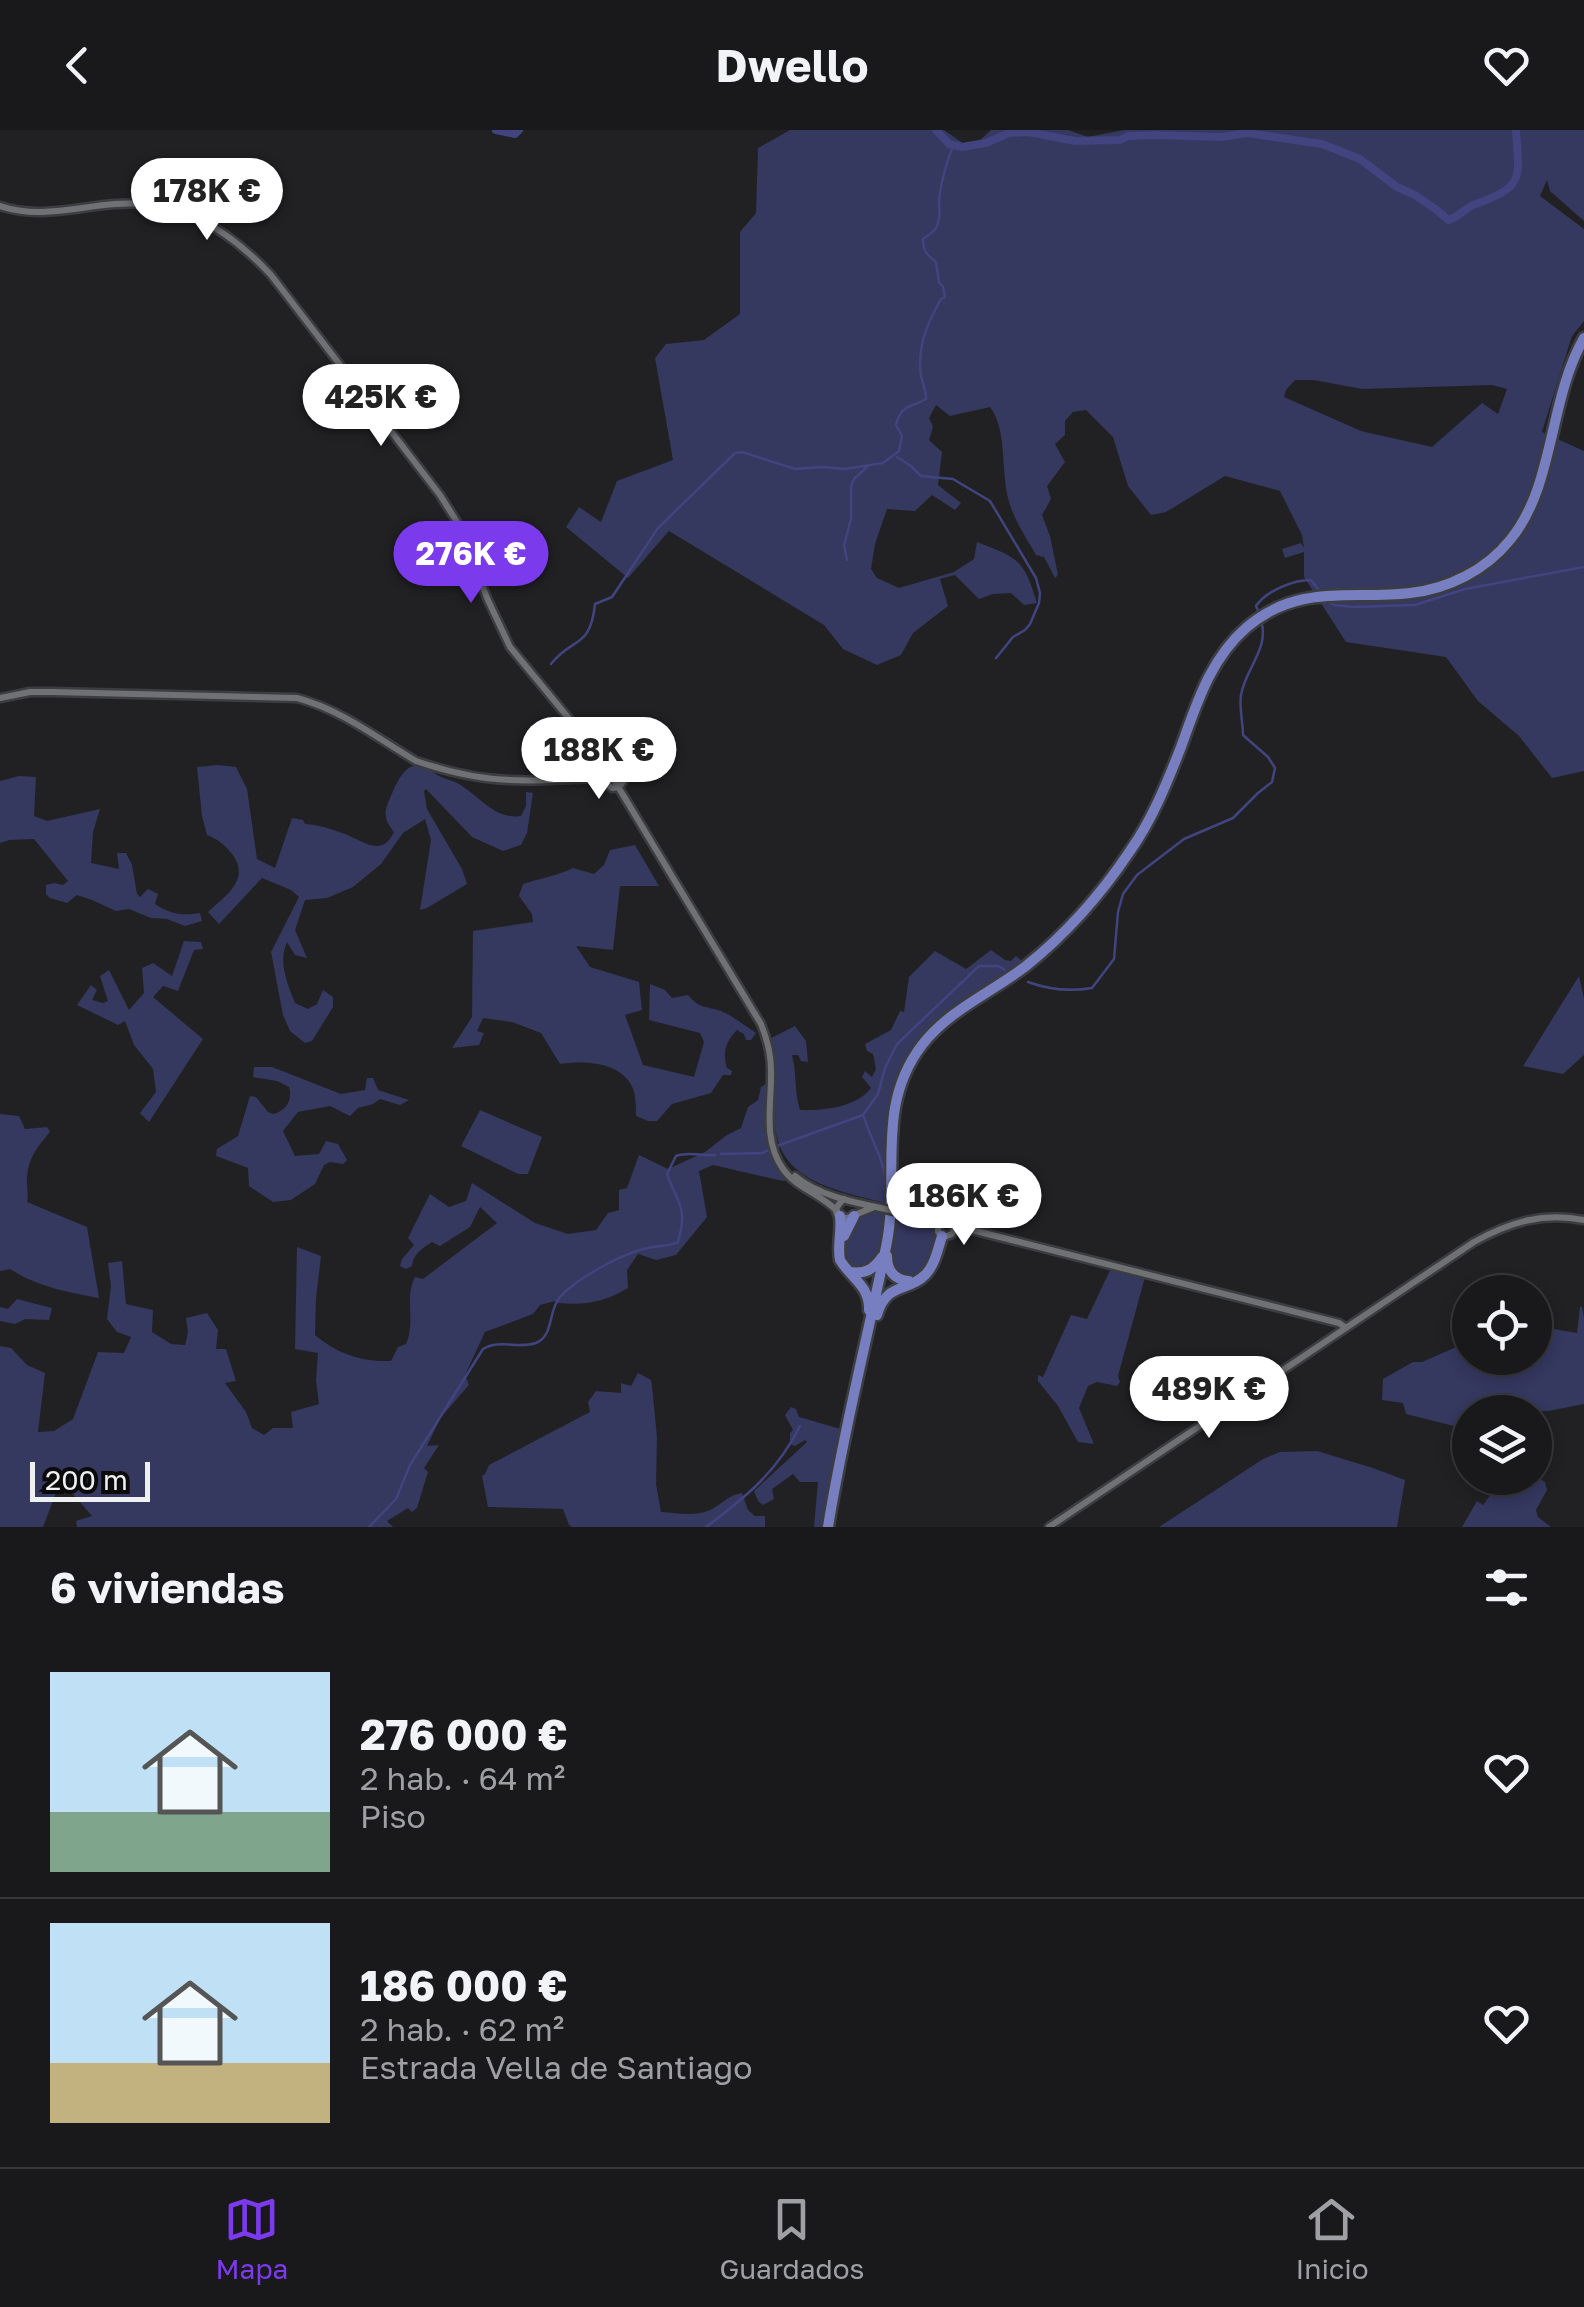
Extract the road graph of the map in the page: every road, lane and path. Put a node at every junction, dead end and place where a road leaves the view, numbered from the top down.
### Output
1 (0, 206) edge
2 (1584, 329) edge
3 (1584, 338) edge
4 (1575, 354) junction
5 (0, 698) edge
6 (611, 774) junction
7 (772, 1144) junction
8 (849, 1200) junction
9 (881, 1208) junction
10 (838, 1214) junction
11 (854, 1215) junction
12 (1584, 1220) edge
13 (938, 1222) junction
14 (956, 1226) junction
15 (942, 1236) junction
16 (840, 1246) junction
17 (886, 1249) junction
18 (850, 1272) junction
19 (915, 1282) junction
20 (1346, 1328) junction
21 (867, 1341) junction
22 (831, 1527) edge
23 (1049, 1527) edge

1 - 6 main road
2 - 4 highway
3 - 4 highway
4 - 17 highway
5 - 6 main road
6 - 7 main road
7 - 8 main road
7 - 10 main road
8 - 9 main road
8 - 10 main road
8 - 11 main road
9 - 11 main road
9 - 13 main road, bridge
10 - 11 main road
10 - 16 highway
11 - 16 highway
12 - 20 main road
13 - 14 main road
13 - 15 main road
14 - 15 main road
14 - 20 main road
15 - 19 highway
16 - 18 highway
17 - 18 highway
17 - 19 highway
17 - 21 highway
18 - 21 highway
19 - 21 highway
20 - 23 main road
21 - 22 highway

